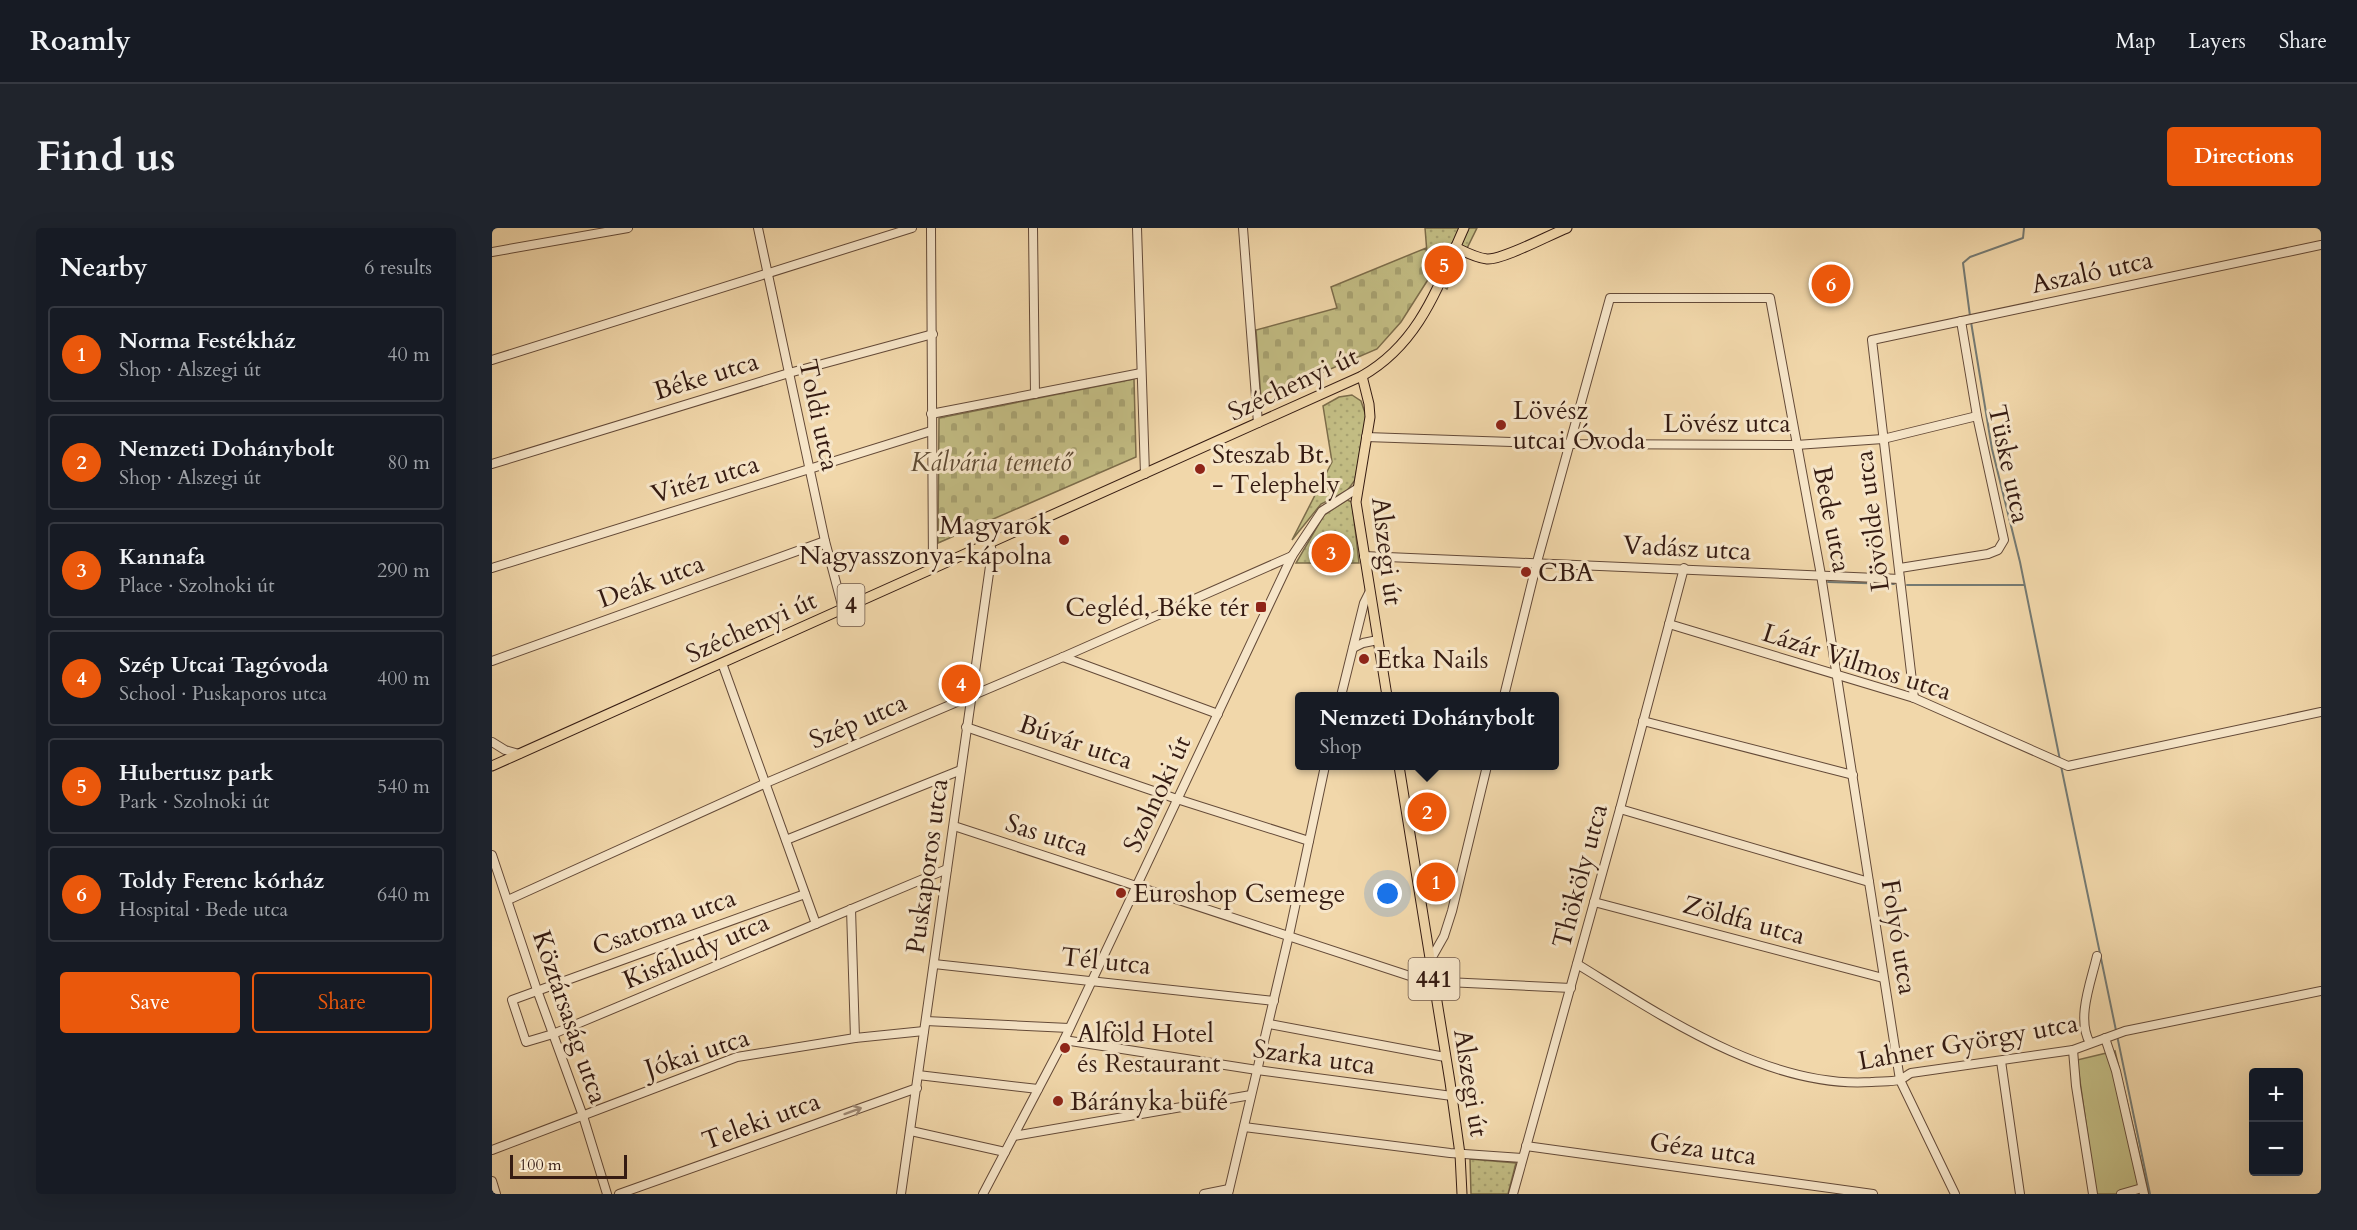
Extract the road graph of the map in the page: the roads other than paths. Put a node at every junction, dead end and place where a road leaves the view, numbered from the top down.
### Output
1 (628, 228) edge
2 (758, 228) edge
3 (912, 228) edge
4 (931, 228) edge
5 (1033, 228) edge
6 (1137, 228) edge
7 (1243, 228) edge
8 (1464, 228) edge
9 (1567, 228) edge
10 (2321, 245) edge
11 (1455, 247) junction
12 (492, 252) edge
13 (768, 274) junction
14 (1963, 321) junction
15 (933, 334) junction
16 (1872, 340) joint
17 (492, 360) edge
18 (789, 373) junction
19 (1141, 373) junction
20 (1362, 376) junction
21 (1338, 387) junction
22 (1035, 394) junction
23 (1369, 404) junction
24 (931, 414) junction
25 (1977, 416) junction
26 (1258, 423) junction
27 (931, 431) junction
28 (1366, 437) junction
29 (1884, 439) junction
30 (1569, 444) junction
31 (1796, 445) junction
32 (492, 464) edge
33 (810, 468) junction
34 (1145, 474) junction
35 (1358, 488) junction
36 (825, 541) junction
37 (990, 543) junction
38 (1292, 556) junction
39 (1364, 556) junction
40 (1537, 562) junction
41 (492, 568) edge
42 (1684, 568) junction
43 (1900, 568) junction
44 (933, 569) junction
45 (1821, 575) junction
46 (1900, 579) junction
47 (1370, 591) junction
48 (843, 609) junction
49 (1669, 624) junction
50 (1378, 640) junction
51 (1353, 648) junction
52 (1063, 657) junction
53 (492, 661) edge
54 (722, 663) junction
55 (1838, 676) junction
56 (1342, 692) edge
57 (1387, 692) edge
58 (1505, 692) edge
59 (970, 696) junction
60 (1914, 698) junction
61 (2321, 712) edge
62 (1218, 714) junction
63 (1643, 721) junction
64 (966, 727) junction
65 (492, 742) edge
66 (519, 754) junction
67 (492, 766) edge
68 (961, 770) junction
69 (1324, 770) edge
70 (1400, 770) edge
71 (1486, 770) edge
72 (1853, 775) junction
73 (766, 783) junction
74 (1177, 799) junction
75 (1620, 809) junction
76 (954, 826) junction
77 (786, 840) junction
78 (1309, 841) junction
79 (492, 855) edge
80 (947, 869) junction
81 (1869, 882) junction
82 (1137, 887) junction
83 (805, 894) junction
84 (508, 900) junction
85 (1594, 902) junction
86 (850, 909) junction
87 (816, 924) junction
88 (1289, 935) junction
89 (2097, 956) dead end
90 (1431, 959) junction
91 (934, 964) junction
92 (1577, 964) junction
93 (1883, 978) junction
94 (1091, 981) junction
95 (1434, 981) junction
96 (1571, 988) junction
97 (537, 990) junction
98 (2321, 991) edge
99 (1274, 1001) junction
100 (926, 1022) junction
101 (1269, 1024) junction
102 (1069, 1028) junction
103 (924, 1032) junction
104 (553, 1034) junction
105 (855, 1038) junction
106 (2105, 1038) junction
107 (1064, 1040) junction
108 (2090, 1043) junction
109 (2073, 1050) junction
110 (1445, 1057) junction
111 (2001, 1061) junction
112 (1257, 1070) junction
113 (918, 1075) junction
114 (1900, 1080) junction
115 (916, 1088) junction
116 (1038, 1089) junction
117 (1251, 1095) junction
118 (1452, 1096) junction
119 (583, 1116) junction
120 (1244, 1127) junction
121 (911, 1131) junction
122 (1014, 1136) junction
123 (1526, 1146) junction
124 (492, 1150) edge
125 (1005, 1152) junction
126 (1460, 1154) junction
127 (1522, 1158) junction
128 (492, 1181) edge
129 (1228, 1191) edge
130 (2143, 1191) edge
131 (496, 1194) edge
132 (607, 1194) edge
133 (620, 1194) edge
134 (901, 1194) edge
135 (983, 1194) edge
136 (1204, 1194) edge
137 (1462, 1194) edge
138 (1512, 1194) edge
139 (1873, 1194) edge
140 (1954, 1194) edge
141 (2019, 1194) edge
142 (2093, 1194) edge
143 (2121, 1194) edge

1 - 12 street
2 - 13 street, Toldi utca
3 - 13 street
4 - 15 street
5 - 22 street
6 - 19 street
7 - 26 street
8 - 11 main road, 4
9 - 11 main road
10 - 14 street, Aszaló utca
11 - 20 main road, Széchenyi út / 4
13 - 17 street
13 - 18 street, Toldi utca
14 - 16 street, Aszaló utca
14 - 25 street, Tüske utca
15 - 18 street, Béke utca
15 - 24 street
16 - 29 street, Lövölde utca
18 - 32 street, Béke utca
18 - 33 street, Toldi utca
19 - 22 street
19 - 34 street
20 - 21 main road, Széchenyi út / 4
20 - 23 main road, Alszegi út
21 - 23 main road
21 - 26 main road, Széchenyi út / 4
22 - 24 street
23 - 28 main road, Alszegi út
24 - 27 street
25 - 29 street, Lövész utca
25 - 43 street, Tüske utca
26 - 34 main road, Széchenyi út / 4
27 - 33 street, Vitéz utca
27 - 44 street
28 - 30 street, Lövész utca
28 - 35 main road, Alszegi út
29 - 31 street, Lövész utca
29 - 43 street, Lövölde utca
30 - 31 street, Lövész utca
30 - 31 street, Bede utca
30 - 40 street
31 - 45 street, Bede utca
33 - 36 street, Toldi utca
33 - 41 street, Vitéz utca
34 - 37 main road, Széchenyi út / 4
35 - 38 street, Szolnoki út
35 - 39 main road, Alszegi út
36 - 48 street, Toldi utca
36 - 53 street, Deák utca
37 - 44 main road, Széchenyi út / 4
37 - 59 street, Puskaporos utca
38 - 52 street, Szép utca
38 - 62 street, Szolnoki út
39 - 40 street, Vadász utca
39 - 47 main road, Alszegi út
40 - 42 street, Vadász utca
40 - 58 street
42 - 45 street, Vadász utca
42 - 49 street, Thököly utca
43 - 46 street, Lövölde utca
44 - 48 main road, Széchenyi út / 4
45 - 46 street, Vadász utca
45 - 55 street, Bede utca
46 - 60 street, Lövölde utca
47 - 50 main road, Alszegi út
47 - 51 street
48 - 54 main road, Széchenyi út / 4
49 - 55 street, Lázár Vilmos utca
49 - 63 street, Thököly utca
50 - 51 street
50 - 57 main road, Alszegi út
51 - 56 street
52 - 59 street, Szép utca
52 - 62 street
54 - 66 main road, Széchenyi út / 4
54 - 73 street
55 - 60 street, Lázár Vilmos utca
55 - 72 street, Folyó utca
59 - 64 street, Puskaporos utca
59 - 73 street, Szép utca
60 - 61 street, Lázár Vilmos utca
62 - 74 street, Szolnoki út
63 - 72 street
63 - 75 street, Thököly utca
64 - 68 street, Puskaporos utca
64 - 74 street, Búvár utca
65 - 66 street
66 - 67 main road, Széchenyi út / 4
68 - 76 street, Puskaporos utca
68 - 77 street
69 - 78 street
70 - 90 main road, Alszegi út / 441
71 - 90 street
72 - 81 street, Folyó utca
73 - 77 street
73 - 84 street, Szép utca
74 - 78 street, Búvár utca
74 - 82 street, Szolnoki út
75 - 81 street
75 - 85 street, Thököly utca
76 - 80 street, Puskaporos utca
76 - 82 street, Sas utca
77 - 83 street
78 - 88 street
79 - 84 street, Köztársaság utca
80 - 86 street, Kisfaludy utca
80 - 91 street, Puskaporos utca
81 - 93 street, Folyó utca
82 - 88 street, Sas utca
82 - 94 street, Szolnoki út
83 - 87 street
83 - 97 street, Csatorna utca
84 - 97 street, Köztársaság utca
85 - 92 street, Thököly utca
85 - 93 street, Zöldfa utca
86 - 87 street, Kisfaludy utca
86 - 105 street
87 - 104 street, Kisfaludy utca
88 - 95 street, Sas utca
88 - 99 street
89 - 108 street
90 - 95 main road, Alszegi út / 441
91 - 94 street, Tél utca
91 - 100 street, Puskaporos utca
92 - 96 street, Thököly utca
92 - 114 street, Lahner György utca
93 - 114 street, Folyó utca
94 - 99 street, Tél utca
94 - 102 street, Szolnoki út
95 - 96 street, Sas utca
95 - 110 main road, Alszegi út / 441
96 - 123 street, Thököly utca
97 - 104 street, Köztársaság utca
97 - 104 street, Kisfaludy utca
98 - 106 street, Lahner György utca
99 - 101 street
100 - 102 street
100 - 103 street, Puskaporos utca
101 - 110 street
101 - 112 street
102 - 107 street, Szolnoki út
103 - 105 street, Jókai utca
103 - 113 street, Puskaporos utca
104 - 119 street, Köztársaság utca
105 - 119 street, Jókai utca
106 - 108 street, Lahner György utca
106 - 130 street
107 - 112 street, Szarka utca
107 - 116 street, Szolnoki út
108 - 109 street, Lahner György utca
109 - 111 street, Lahner György utca
109 - 142 street
110 - 118 main road, Alszegi út / 441
111 - 114 street, Lahner György utca
111 - 141 street
112 - 117 street
112 - 118 street, Szarka utca
113 - 115 street, Puskaporos utca
113 - 116 street
114 - 140 street, Folyó utca
115 - 121 street, Puskaporos utca
133 -> 115 street, Teleki utca
116 - 122 street, Szolnoki út
117 - 120 street
117 - 122 street
118 - 126 main road, Alszegi út / 441
119 - 124 street, Jókai utca
119 - 132 street, Köztársaság utca
120 - 126 street
120 - 129 street
121 - 125 street
121 - 134 street, Puskaporos utca
122 - 125 street, Szolnoki út
123 - 127 street, Thököly utca
123 - 139 street, Géza utca
125 - 135 street, Szolnoki út
126 - 127 street
126 - 137 main road, Alszegi út / 441
127 - 138 street, Thököly utca
128 - 131 street
129 - 136 street
130 - 143 street

